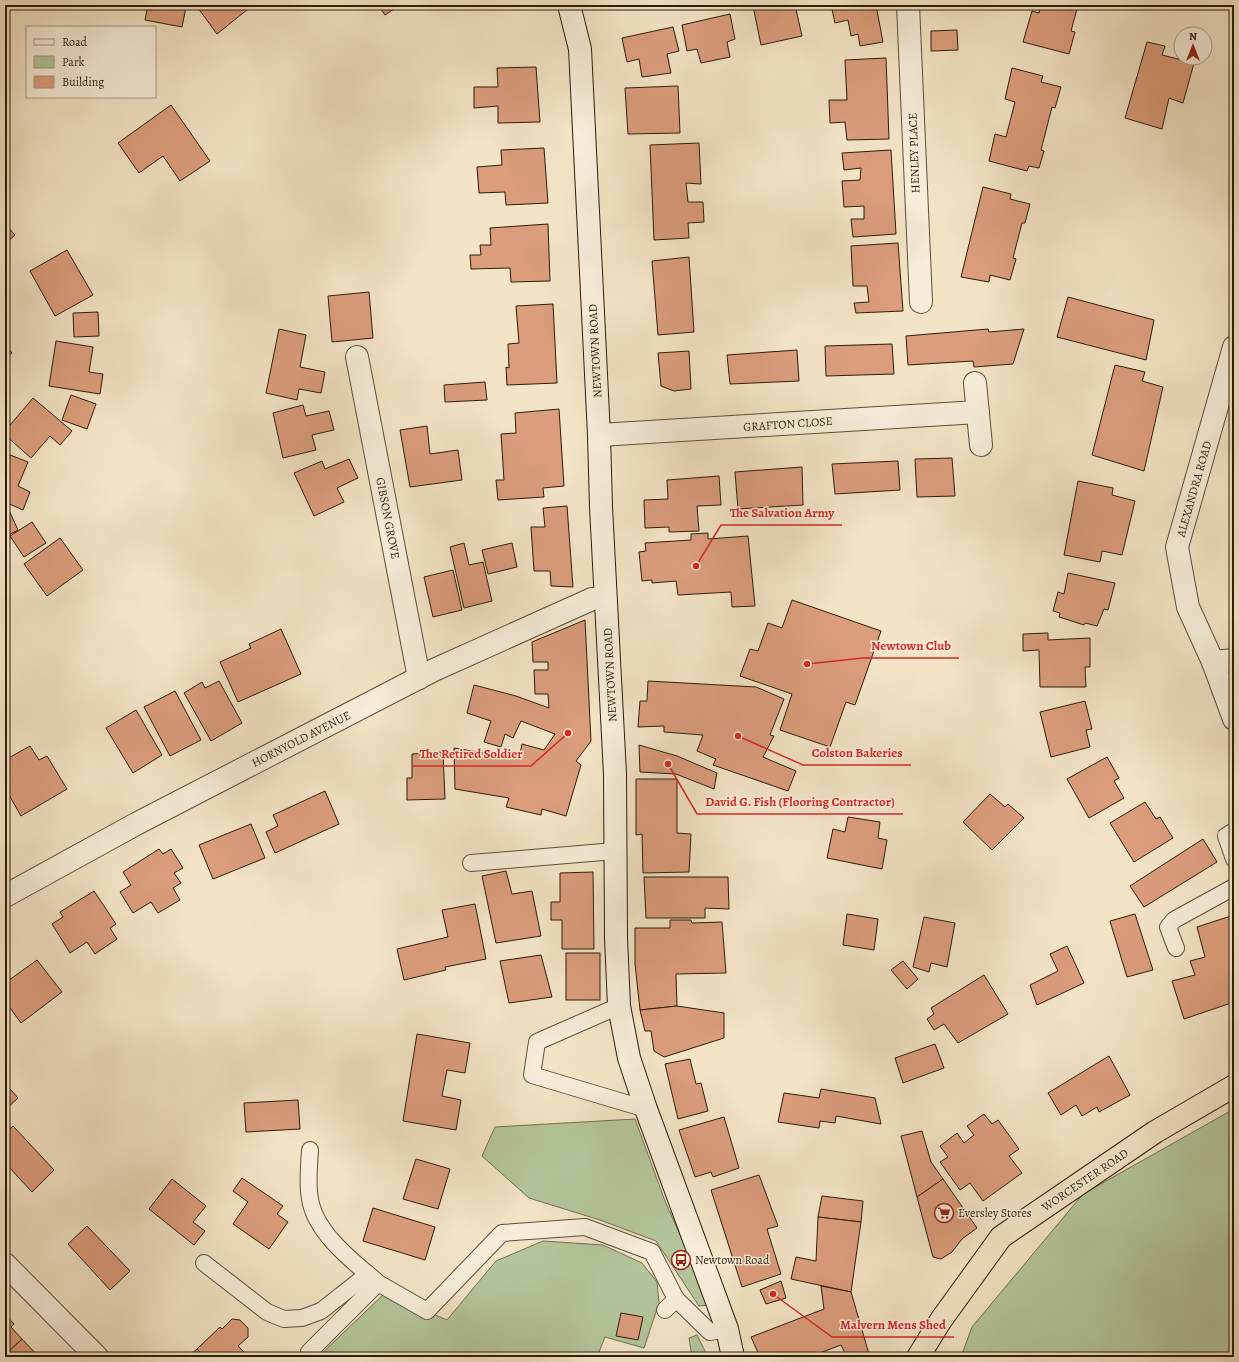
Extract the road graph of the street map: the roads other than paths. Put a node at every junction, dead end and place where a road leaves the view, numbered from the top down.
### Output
1 (569, 5) edge
2 (908, 5) edge
3 (921, 302) dead end
4 (1234, 348) edge
5 (357, 357) dead end
6 (976, 383) dead end
7 (978, 412) junction
8 (599, 435) junction
9 (981, 445) dead end
10 (605, 597) junction
11 (1234, 660) edge
12 (1213, 662) junction
13 (419, 678) junction
14 (1234, 719) edge
15 (1234, 831) edge
16 (616, 851) junction
17 (1234, 859) edge
18 (471, 862) dead end
19 (1234, 887) edge
20 (5, 896) edge
21 (1176, 948) dead end
22 (619, 1006) junction
23 (1234, 1086) edge
24 (646, 1109) junction
25 (310, 1150) dead end
26 (204, 1263) dead end
27 (5, 1264) edge
28 (373, 1278) junction
29 (727, 1329) junction
30 (309, 1352) dead end
31 (97, 1357) edge
32 (733, 1357) edge
33 (918, 1357) edge

1 - 8 street, NEWTOWN ROAD
2 - 3 street, HENLEY PLACE
4 - 12 street, ALEXANDRA ROAD
5 - 13 street, GIBSON GROVE
6 - 7 street
7 - 8 street, GRAFTON CLOSE
7 - 9 street
8 - 10 street, NEWTOWN ROAD
10 - 13 street, HORNYOLD AVENUE
10 - 16 street, NEWTOWN ROAD
11 - 12 street
12 - 14 street, ALEXANDRA ROAD
13 - 20 street, HORNYOLD AVENUE
15 - 17 lane
16 - 18 lane
16 - 22 street, NEWTOWN ROAD
19 - 21 lane
22 - 24 street, NEWTOWN ROAD
22 - 24 lane
23 - 33 highway, WORCESTER ROAD
24 - 29 street, NEWTOWN ROAD
25 - 28 lane
26 - 28 lane
27 - 31 street
28 - 29 lane
28 - 30 lane
29 - 32 street, NEWTOWN ROAD

